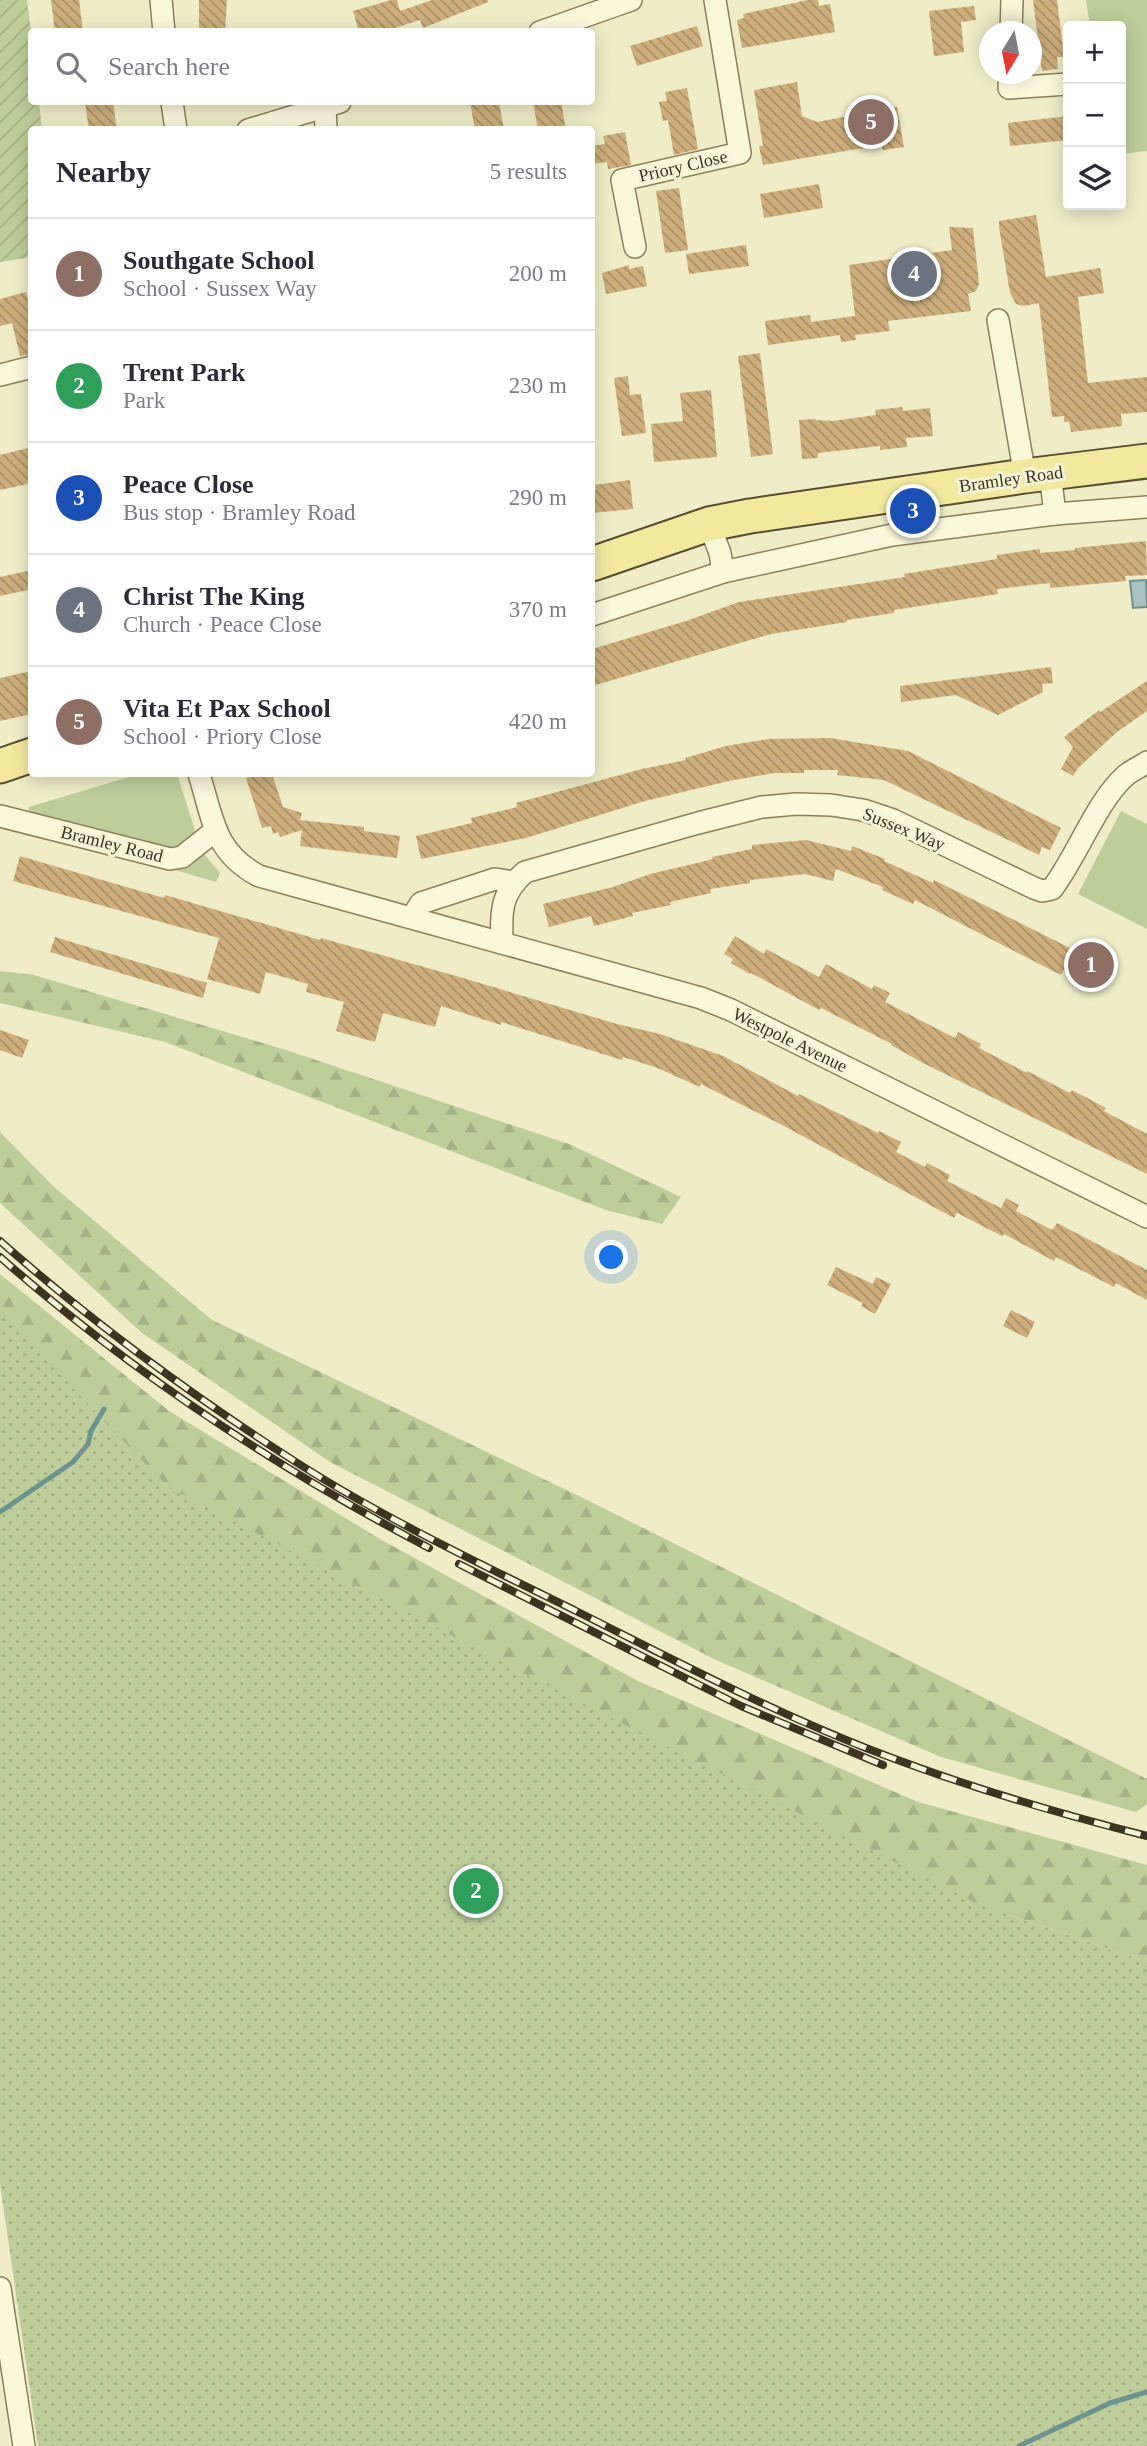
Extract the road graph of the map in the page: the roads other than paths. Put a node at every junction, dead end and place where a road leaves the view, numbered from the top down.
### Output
1 (161, 0) edge
2 (631, 0) edge
3 (715, 0) edge
4 (1012, 0) edge
5 (1011, 21) edge
6 (164, 28) edge
7 (551, 28) edge
8 (1009, 84) edge
9 (1063, 84) edge
10 (172, 105) edge
11 (329, 105) edge
12 (332, 105) edge
13 (175, 126) edge
14 (261, 126) edge
15 (327, 126) edge
16 (635, 247) dead end
17 (998, 320) dead end
18 (28, 368) edge
19 (0, 375) edge
20 (1147, 461) edge
21 (1038, 475) junction
22 (1147, 507) edge
23 (1055, 514) junction
24 (709, 524) junction
25 (595, 563) edge
26 (723, 572) junction
27 (595, 614) edge
28 (28, 756) edge
29 (1147, 762) edge
30 (0, 766) edge
31 (200, 777) edge
32 (0, 816) edge
33 (216, 830) junction
34 (514, 882) junction
35 (412, 917) junction
36 (502, 943) junction
37 (1147, 1216) edge
38 (0, 2288) edge
39 (24, 2446) edge

1 - 6 street
2 - 7 street
3 - 16 street, Priory Close
4 - 5 street
8 - 9 street
10 - 13 street
11 - 14 street
12 - 15 street
17 - 21 street
18 - 19 street
20 - 21 main road, Bramley Road
21 - 23 street
21 - 24 main road, Bramley Road
22 - 23 street
23 - 26 street
24 - 25 main road, Bramley Road
24 - 26 street
26 - 27 street
28 - 30 main road
29 - 34 street, Sussex Way
31 - 33 street
32 - 33 street, Bramley Road
33 - 35 street
34 - 35 street, Sussex Way
34 - 36 street
35 - 36 street, Westpole Avenue
36 - 37 street, Westpole Avenue
38 - 39 street

